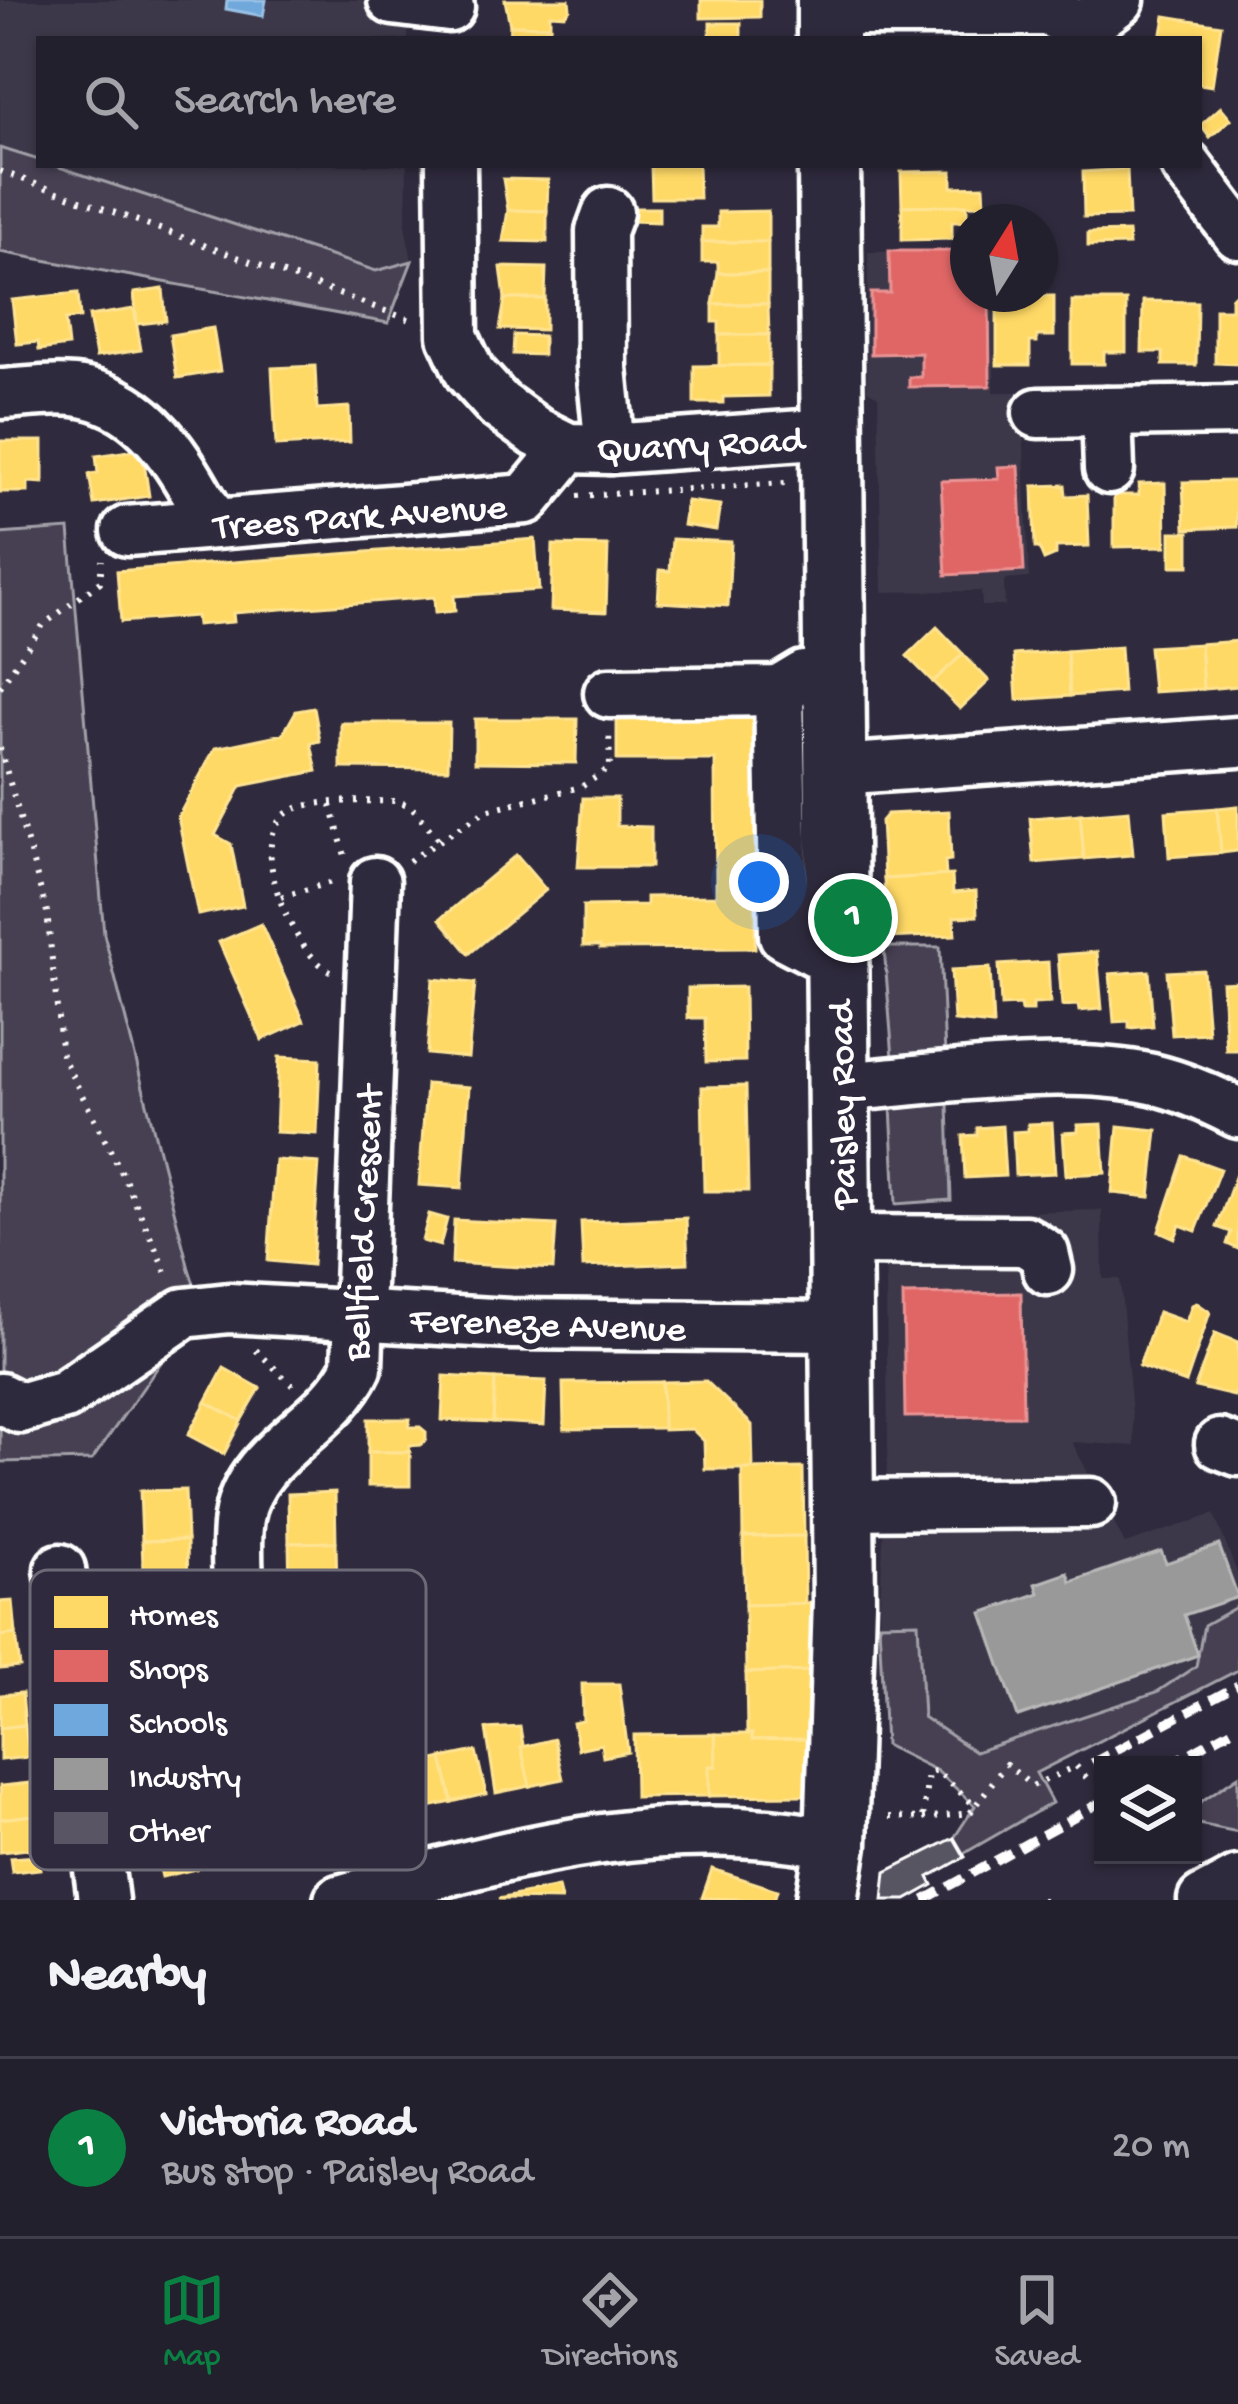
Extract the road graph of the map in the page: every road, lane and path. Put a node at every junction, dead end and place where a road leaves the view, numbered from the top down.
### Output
1 (393, 0) edge
2 (449, 15) edge
3 (828, 17) edge
4 (1097, 22) edge
5 (451, 168) edge
6 (829, 168) edge
7 (1188, 168) edge
8 (0, 171) edge
9 (608, 212) dead end
10 (1238, 234) edge
11 (453, 336) junction
12 (0, 394) edge
13 (1238, 410) edge
14 (1107, 412) junction
15 (1038, 413) dead end
16 (589, 448) junction
17 (832, 457) junction
18 (1109, 469) dead end
19 (526, 500) junction
20 (214, 524) junction
21 (127, 531) joint
22 (835, 656) junction
23 (0, 687) edge
24 (779, 691) junction
25 (609, 693) joint
26 (1238, 742) edge
27 (0, 748) edge
28 (836, 770) junction
29 (331, 804) junction
30 (438, 839) junction
31 (354, 876) junction
32 (281, 897) junction
33 (838, 963) junction
34 (372, 972) junction
35 (839, 1087) junction
36 (1238, 1113) edge
37 (840, 1240) junction
38 (1048, 1270) dead end
39 (207, 1311) junction
40 (359, 1315) junction
41 (842, 1327) junction
42 (0, 1398) edge
43 (322, 1415) junction
44 (1091, 1503) dead end
45 (843, 1505) junction
46 (238, 1570) edge
47 (1091, 1783) dead end
48 (975, 1806) junction
49 (889, 1817) dead end
50 (922, 1818) junction
51 (99, 1870) edge
52 (831, 1872) edge
53 (1238, 1881) edge
54 (103, 1900) edge
55 (339, 1900) edge
56 (1041, 1900) edge
57 (1051, 1900) edge
58 (1204, 1900) edge

1 - 2 street
3 - 4 street
5 - 11 street
6 - 17 main road, Paisley Road
7 - 10 street
8 - 11 path
9 - 16 street
11 - 16 street
12 - 20 street
13 - 14 street
14 - 15 street
14 - 18 street
16 - 17 street, Quarry Road
16 - 19 street, Trees Park Avenue
17 - 19 path
17 - 22 main road, Paisley Road
19 - 20 street, Trees Park Avenue
20 - 21 street, Trees Park Avenue
21 - 23 path
22 - 24 street
22 - 28 main road, Paisley Road
24 - 25 street
24 - 33 street
25 - 30 path
26 - 28 street
27 - 39 path
28 - 33 main road, Paisley Road
29 - 30 path
29 - 31 path
29 - 32 path
30 - 31 path
31 - 32 path
31 - 34 street, Bellfield Crescent
32 - 34 path
33 - 35 main road, Paisley Road
34 - 40 street, Bellfield Crescent
35 - 36 street
35 - 37 main road, Paisley Road
37 - 38 street
37 - 41 main road, Paisley Road
39 - 40 street, Fereneze Avenue
39 - 42 street
39 - 43 path
40 - 41 street, Fereneze Avenue
40 - 43 street, Bellfield Crescent
41 - 45 main road, Paisley Road
43 - 46 street, Bellfield Crescent
44 - 45 street
45 - 52 main road, Paisley Road
47 - 48 path
48 - 50 path
48 - 50 path
49 - 50 path
51 - 54 street
52 - 55 street
53 - 58 street
56 - 57 path

